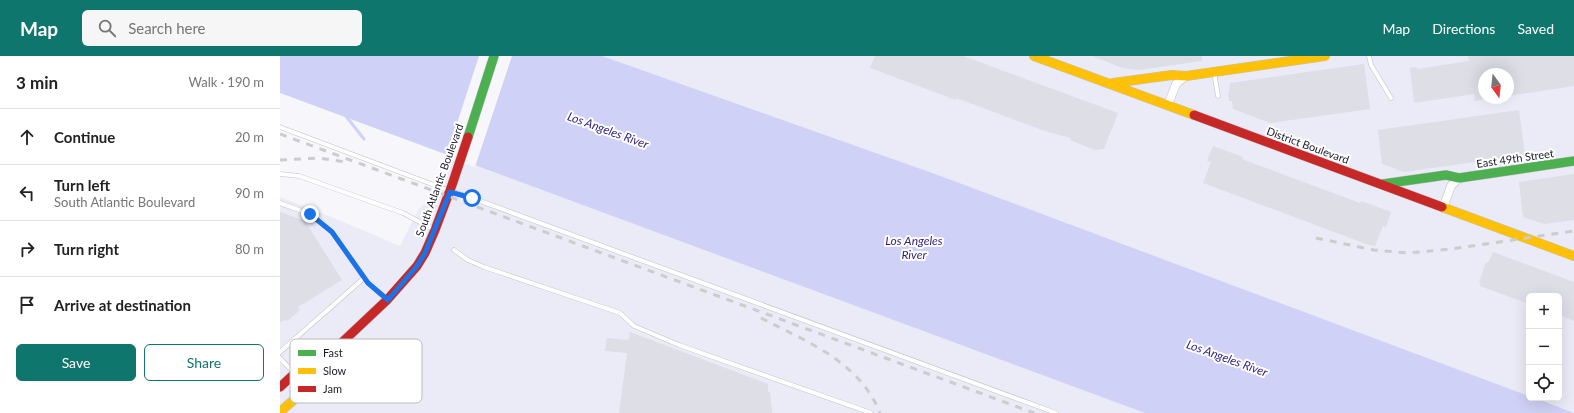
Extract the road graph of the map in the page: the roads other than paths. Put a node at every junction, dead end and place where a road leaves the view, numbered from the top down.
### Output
1 (494, 56) edge
2 (1034, 56) edge
3 (1324, 56) edge
4 (1369, 56) edge
5 (1214, 72) junction
6 (1186, 76) junction
7 (1110, 84) junction
8 (1218, 96) dead end
9 (1391, 98) dead end
10 (1168, 105) junction
11 (280, 127) edge
12 (1574, 161) edge
13 (280, 174) edge
14 (1459, 178) junction
15 (1381, 184) junction
16 (451, 188) junction
17 (280, 203) edge
18 (1443, 208) junction
19 (435, 230) junction
20 (454, 250) dead end
21 (1574, 256) edge
22 (364, 278) junction
23 (388, 300) junction
24 (295, 339) edge
25 (346, 339) edge
26 (290, 343) edge
27 (280, 352) edge
28 (280, 358) edge
29 (290, 368) edge
30 (290, 378) edge
31 (280, 387) edge
32 (290, 403) edge
33 (280, 412) edge
34 (871, 413) edge
35 (1056, 413) edge

1 - 16 main road, South Atlantic Boulevard
2 - 7 main road, District Boulevard
3 - 5 main road
4 - 9 lane
5 - 6 main road
5 - 8 lane
6 - 7 main road
6 - 10 street
7 - 10 main road, District Boulevard
10 - 15 main road, District Boulevard
11 - 16 lane
12 - 14 main road, East 49th Street
13 - 19 lane
14 - 15 main road, East 49th Street
14 - 18 street
15 - 18 main road, District Boulevard
16 - 19 main road, South Atlantic Boulevard
16 - 35 lane
17 - 22 lane
18 - 21 main road, District Boulevard
19 - 23 main road, South Atlantic Boulevard
20 - 34 lane
22 - 23 lane
22 - 24 lane
23 - 25 main road, South Atlantic Boulevard
26 - 27 lane
28 - 29 lane
30 - 31 main road, South Atlantic Boulevard
32 - 33 main road

